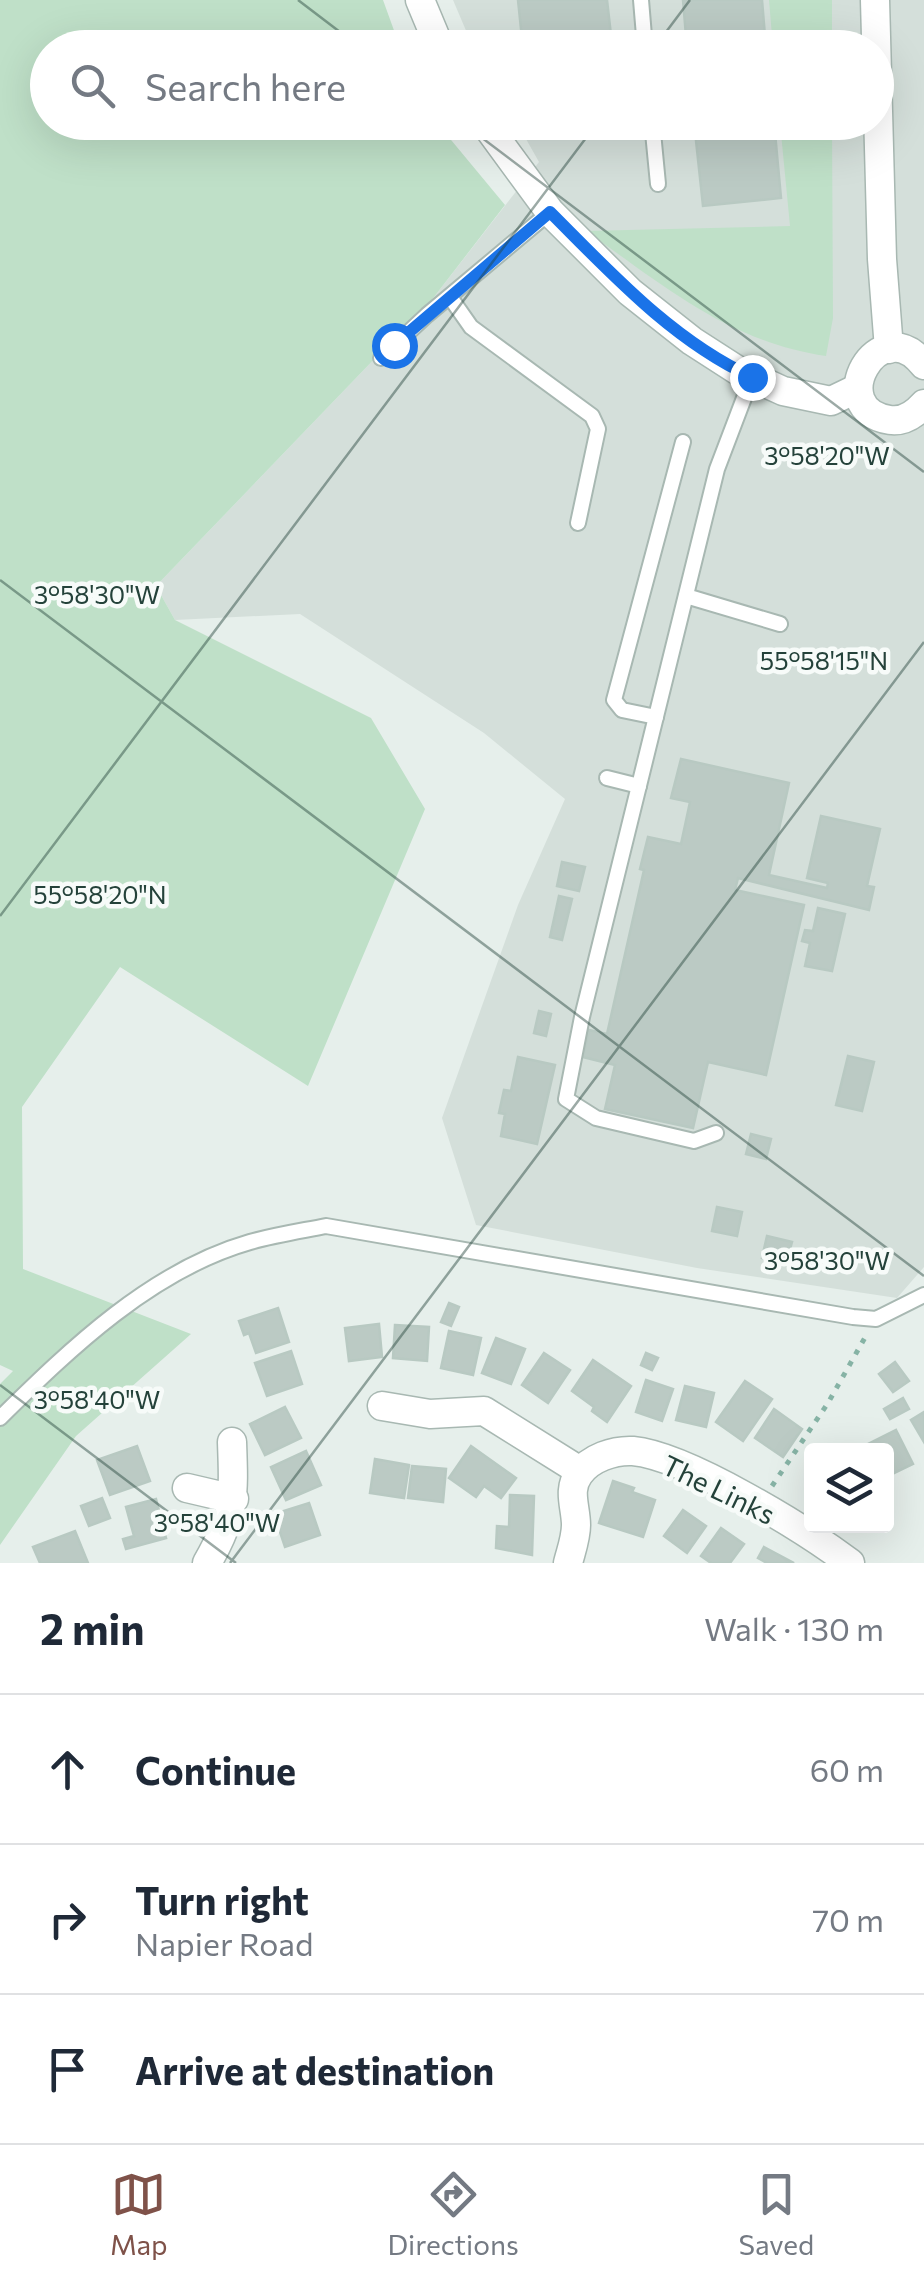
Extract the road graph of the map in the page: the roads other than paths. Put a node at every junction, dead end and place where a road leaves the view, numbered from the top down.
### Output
1 (420, 0) edge
2 (641, 0) edge
3 (875, 0) edge
4 (432, 30) edge
5 (644, 30) edge
6 (876, 30) edge
7 (497, 140) edge
8 (654, 140) edge
9 (879, 140) edge
10 (658, 184) dead end
11 (550, 212) junction
12 (450, 296) junction
13 (889, 348) junction
14 (382, 358) dead end
15 (924, 365) edge
16 (752, 377) junction
17 (858, 388) junction
18 (924, 404) edge
19 (683, 442) dead end
20 (578, 523) dead end
21 (686, 596) junction
22 (780, 624) dead end
23 (656, 717) junction
24 (606, 778) dead end
25 (639, 786) junction
26 (716, 1134) dead end
27 (924, 1295) edge
28 (382, 1406) dead end
29 (0, 1418) edge
30 (232, 1442) dead end
31 (580, 1470) junction
32 (187, 1488) dead end
33 (234, 1499) junction
34 (207, 1563) edge
35 (568, 1563) edge
36 (850, 1563) edge

1 - 4 street
2 - 5 lane
3 - 6 street
7 - 11 street
8 - 10 lane
9 - 13 street
11 - 12 lane
11 - 16 street
12 - 14 lane
12 - 20 lane
13 - 15 street
13 - 17 street
16 - 17 street
16 - 21 lane
17 - 18 street
19 - 23 lane
21 - 22 lane
21 - 23 lane
23 - 25 lane
24 - 25 lane
25 - 26 lane
27 - 29 lane
28 - 31 street
30 - 33 street
31 - 35 street
31 - 36 street, The Links
32 - 33 street
33 - 34 street

